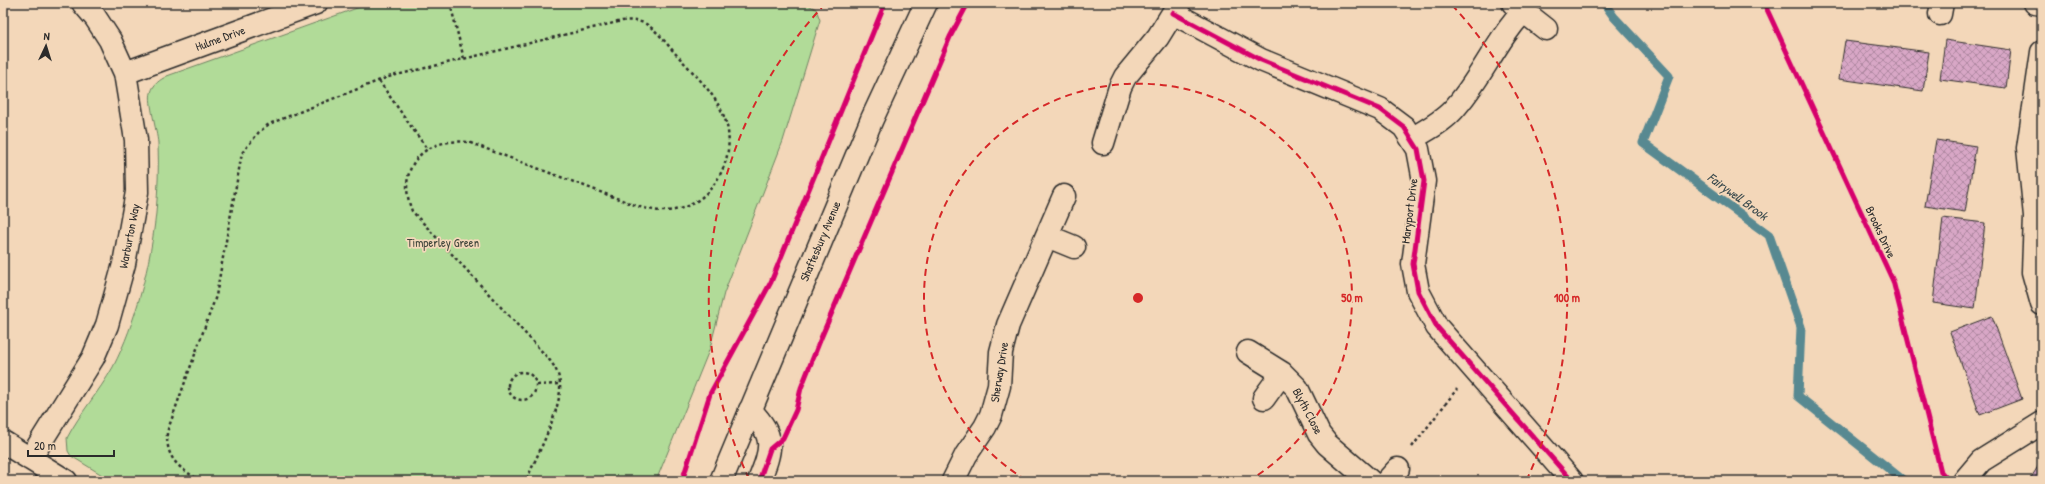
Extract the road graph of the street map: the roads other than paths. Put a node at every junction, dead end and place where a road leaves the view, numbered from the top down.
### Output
1 (83, 3) edge
2 (316, 3) edge
3 (926, 3) edge
4 (2035, 3) edge
5 (2042, 4) edge
6 (1519, 7) edge
7 (1176, 8) edge
8 (1546, 29) dead end
9 (2042, 52) edge
10 (125, 72) junction
11 (1413, 138) junction
12 (1103, 143) dead end
13 (1064, 196) dead end
14 (1047, 236) junction
15 (1074, 247) dead end
16 (2042, 304) edge
17 (1248, 352) dead end
18 (1282, 373) junction
19 (1264, 398) dead end
20 (750, 410) junction
21 (2042, 424) edge
22 (3, 442) edge
23 (30, 459) junction
24 (66, 481) edge
25 (721, 481) edge
26 (759, 481) edge
27 (953, 481) edge
28 (1370, 481) edge
29 (1572, 481) edge
30 (1964, 481) edge

1 - 10 main road, Warburton Way
2 - 10 main road, Hulme Drive
3 - 20 main road, Shaftesbury Avenue
4 - 5 main road
6 - 8 main road
6 - 11 main road
7 - 11 main road, Maryport Drive
7 - 12 main road, Maryport Drive
9 - 16 main road
10 - 23 main road, Warburton Way
11 - 29 main road, Maryport Drive
13 - 14 main road, Sherway Drive
14 - 15 main road
14 - 27 main road, Sherway Drive
17 - 18 main road, Blyth Close
18 - 19 main road, Blyth Close
18 - 28 main road, Blyth Close
20 - 25 main road, Shaftesbury Avenue
20 - 26 main road
21 - 30 main road
22 - 23 main road
23 - 24 main road

